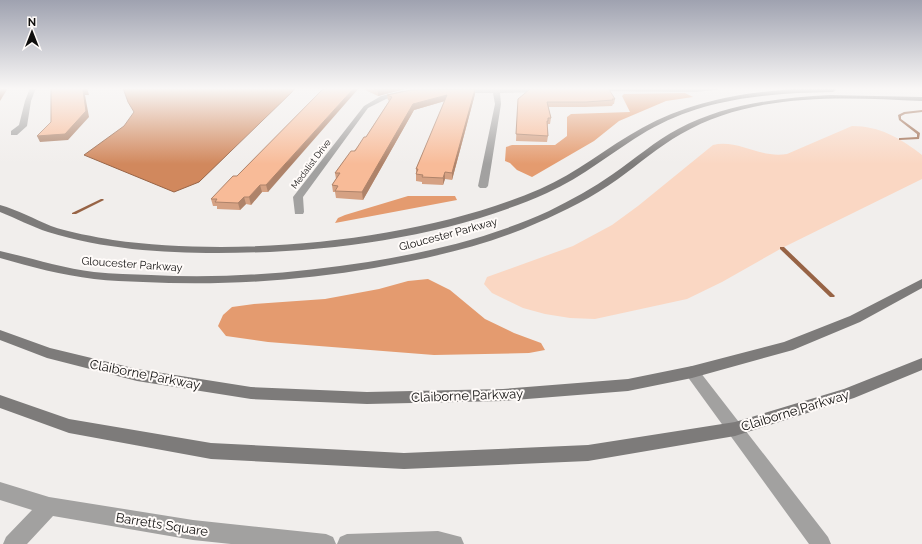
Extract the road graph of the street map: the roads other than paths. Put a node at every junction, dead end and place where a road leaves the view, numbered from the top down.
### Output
1 (26, 113) edge
2 (361, 113) edge
3 (496, 113) edge
4 (677, 113) edge
5 (722, 113) edge
6 (14, 134) dead end
7 (483, 186) dead end
8 (0, 208) edge
9 (299, 212) dead end
10 (0, 254) edge
11 (922, 283) edge
12 (0, 335) edge
13 (922, 364) edge
14 (692, 372) junction
15 (0, 400) edge
16 (735, 429) junction
17 (0, 491) edge
18 (49, 506) junction
19 (13, 544) edge
20 (326, 544) edge
21 (347, 544) edge
22 (454, 544) edge
23 (821, 544) edge

1 - 6 street
2 - 9 street, Medalist Drive
3 - 7 street
4 - 8 main road, Gloucester Parkway
5 - 10 main road, Gloucester Parkway
11 - 14 main road, Claiborne Parkway
12 - 14 main road, Claiborne Parkway
13 - 16 main road, Claiborne Parkway
14 - 16 street
15 - 16 main road, Claiborne Parkway
16 - 23 street
17 - 18 street, Barretts Square
18 - 19 street
18 - 20 street, Barretts Square
21 - 22 street

